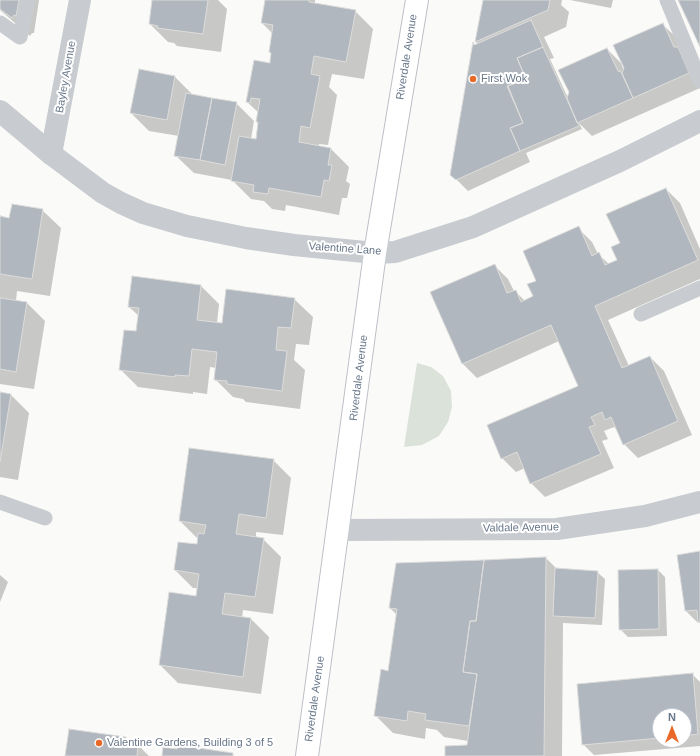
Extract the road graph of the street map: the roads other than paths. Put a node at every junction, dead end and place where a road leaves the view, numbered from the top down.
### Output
1 (28, 0) edge
2 (80, 0) edge
3 (417, 0) edge
4 (667, 0) edge
5 (0, 23) edge
6 (700, 81) edge
7 (0, 111) edge
8 (700, 122) edge
9 (51, 154) junction
10 (375, 253) junction
11 (700, 288) edge
12 (641, 314) dead end
13 (0, 502) edge
14 (700, 502) edge
15 (45, 518) dead end
16 (338, 530) junction
17 (307, 756) edge

1 - 5 lane
2 - 9 street, Bayley Avenue
3 - 10 main road, Riverdale Avenue
4 - 6 lane
7 - 9 street, Valentine Lane
8 - 10 street, Valentine Lane
9 - 10 street, Valentine Lane
10 - 16 main road, Riverdale Avenue
11 - 12 lane
13 - 15 lane
14 - 16 street, Valdale Avenue
16 - 17 main road, Riverdale Avenue

